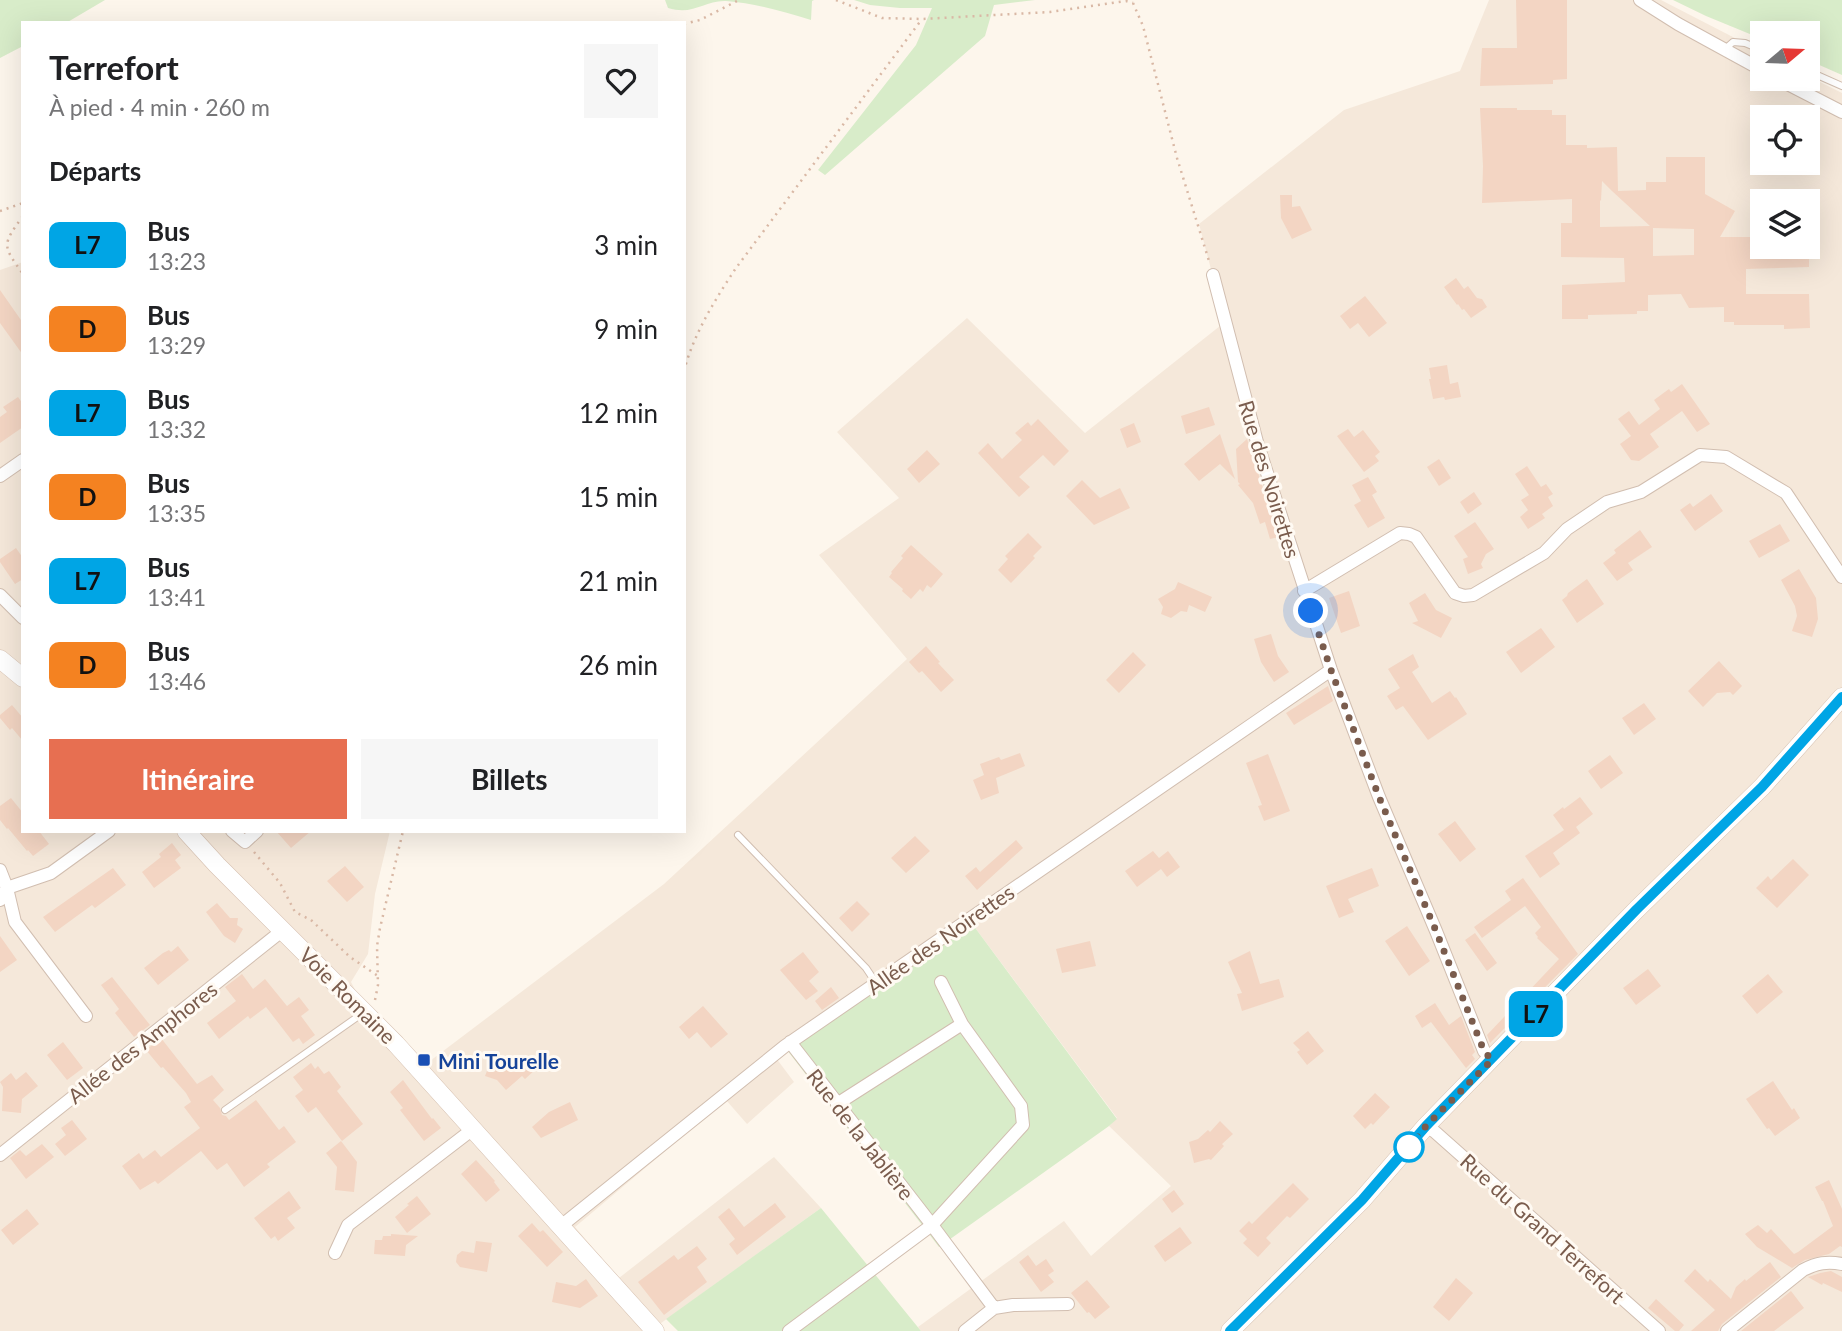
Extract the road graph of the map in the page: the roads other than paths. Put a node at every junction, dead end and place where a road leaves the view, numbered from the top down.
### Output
1 (1640, 0) edge
2 (1750, 45) edge
3 (1724, 50) junction
4 (1750, 64) edge
5 (1820, 76) edge
6 (1842, 86) edge
7 (1801, 91) edge
8 (1842, 112) edge
9 (1213, 275) road end
10 (21, 461) edge
11 (0, 476) edge
12 (1842, 577) edge
13 (1304, 591) junction
14 (0, 595) edge
15 (21, 616) edge
16 (0, 659) edge
17 (1331, 670) junction
18 (21, 676) edge
19 (1842, 697) edge
20 (106, 833) edge
21 (188, 833) edge
22 (234, 833) edge
23 (255, 833) edge
24 (738, 835) dead end
25 (0, 870) edge
26 (3, 894) edge
27 (283, 930) junction
28 (941, 982) dead end
29 (876, 983) junction
30 (367, 1014) junction
31 (86, 1016) dead end
32 (961, 1024) junction
33 (790, 1042) junction
34 (1492, 1060) junction
35 (837, 1104) junction
36 (225, 1110) dead end
37 (1426, 1126) junction
38 (473, 1129) junction
39 (0, 1154) edge
40 (932, 1225) junction
41 (561, 1226) junction
42 (335, 1253) dead end
43 (1842, 1264) edge
44 (1069, 1304) dead end
45 (994, 1308) junction
46 (655, 1331) edge
47 (789, 1331) edge
48 (965, 1331) edge
49 (1230, 1331) edge
50 (1659, 1331) edge
51 (1727, 1331) edge

1 - 3 street
2 - 3 lane
3 - 4 street
5 - 6 lane
7 - 8 street
9 - 13 street, Rue des Noirettes
10 - 11 street
12 - 13 street
13 - 17 street, Rue des Noirettes
14 - 15 street
16 - 18 street
17 - 29 street, Allée des Noirettes
17 - 34 street, Rue des Noirettes
19 - 34 street
20 - 26 street
21 - 27 street, Voie Romaine
22 - 23 street
24 - 29 lane
25 - 26 street
26 - 31 street
27 - 30 street, Voie Romaine
27 - 39 street, Allée des Amphores
28 - 32 street
29 - 33 street, Allée des Noirettes
30 - 36 lane
30 - 38 street, Voie Romaine
32 - 35 street
32 - 40 street
33 - 35 street, Rue de la Jablière
33 - 41 street, Allée des Noirettes
34 - 37 street
35 - 40 street, Rue de la Jablière
37 - 49 street
37 - 50 street, Rue du Grand Terrefort
38 - 41 street, Voie Romaine
38 - 42 street
40 - 45 street, Rue de la Jablière
40 - 47 street
41 - 46 street, Voie Romaine
43 - 51 street
44 - 45 street
45 - 48 street

